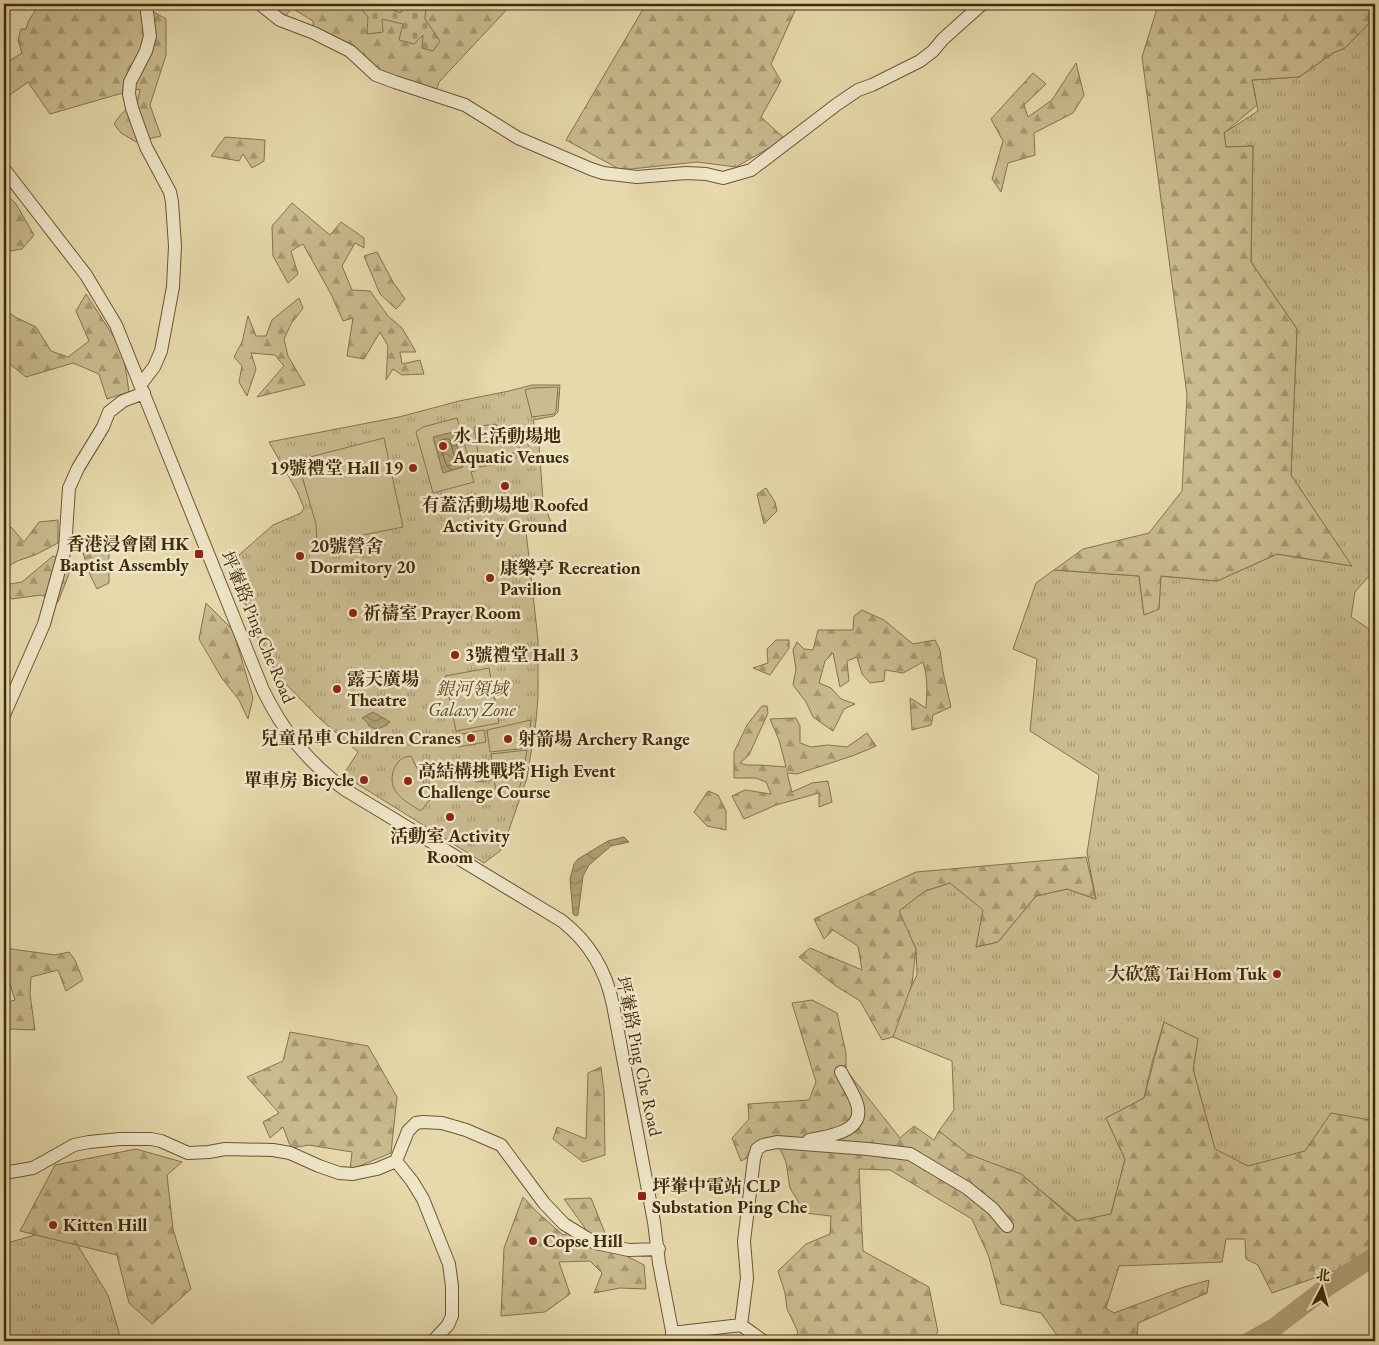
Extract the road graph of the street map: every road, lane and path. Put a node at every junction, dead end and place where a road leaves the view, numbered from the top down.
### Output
1 (146, 4) edge
2 (260, 4) edge
3 (982, 4) edge
4 (4, 169) edge
5 (142, 388) junction
6 (4, 715) edge
7 (841, 1072) dead end
8 (794, 1143) junction
9 (396, 1161) junction
10 (4, 1174) edge
11 (1007, 1226) dead end
12 (659, 1250) junction
13 (741, 1325) junction
14 (673, 1337) edge
15 (433, 1341) edge
16 (763, 1341) edge

1 - 5 street
2 - 3 street
4 - 5 street, 坪輋路 Ping Che Road
5 - 6 street
5 - 12 street, 坪輋路 Ping Che Road
7 - 8 street
8 - 11 street
8 - 13 street
9 - 10 street
9 - 12 street
9 - 15 street
12 - 14 street, 坪輋路 Ping Che Road
13 - 14 street
13 - 16 street

